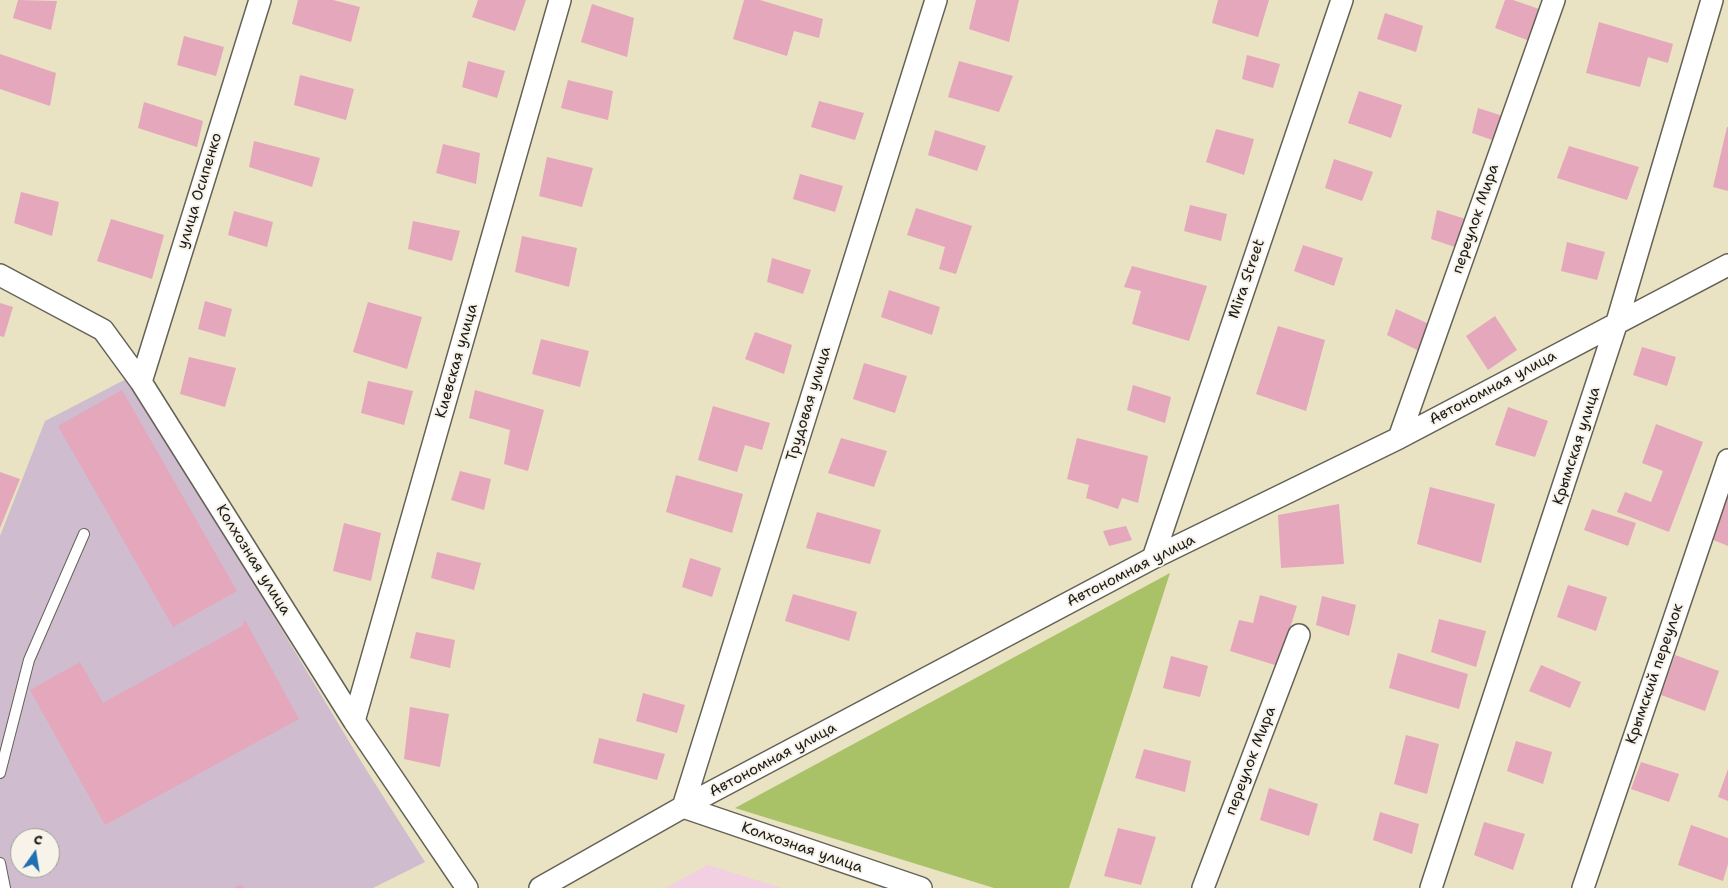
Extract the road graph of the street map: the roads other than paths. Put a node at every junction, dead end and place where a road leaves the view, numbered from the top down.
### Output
1 (260, 0) edge
2 (560, 0) edge
3 (936, 0) edge
4 (1342, 0) edge
5 (1554, 0) edge
6 (1712, 0) edge
7 (1728, 265) edge
8 (0, 275) edge
9 (1617, 322) junction
10 (141, 382) junction
11 (1399, 438) junction
12 (1728, 460) edge
13 (84, 534) dead end
14 (1153, 558) junction
15 (1299, 635) dead end
16 (354, 721) junction
17 (0, 773) edge
18 (683, 807) junction
19 (0, 863) edge
20 (569, 880) edge
21 (4, 888) edge
22 (467, 888) edge
23 (540, 888) edge
24 (921, 888) edge
25 (1203, 888) edge
26 (1431, 888) edge
27 (1583, 888) edge

1 - 10 street, улица Осипенко
2 - 16 street, Киевская улица
3 - 18 street, Трудовая улица
4 - 14 street, Mira Street
5 - 11 street, переулок Мира
6 - 9 street, Крымская улица
7 - 9 street, Автономная улица
8 - 10 street, Колхозная улица
9 - 11 street, Автономная улица
9 - 26 street, Крымская улица
10 - 16 street, Колхозная улица
11 - 14 street, Автономная улица
12 - 27 street, Крымский переулок
13 - 17 lane
14 - 18 street, Автономная улица
15 - 25 street, переулок Мира
16 - 22 street, Колхозная улица
18 - 20 street, Автономная улица
18 - 24 street, Колхозная улица
19 - 21 lane
20 - 23 street, Автономная улица

